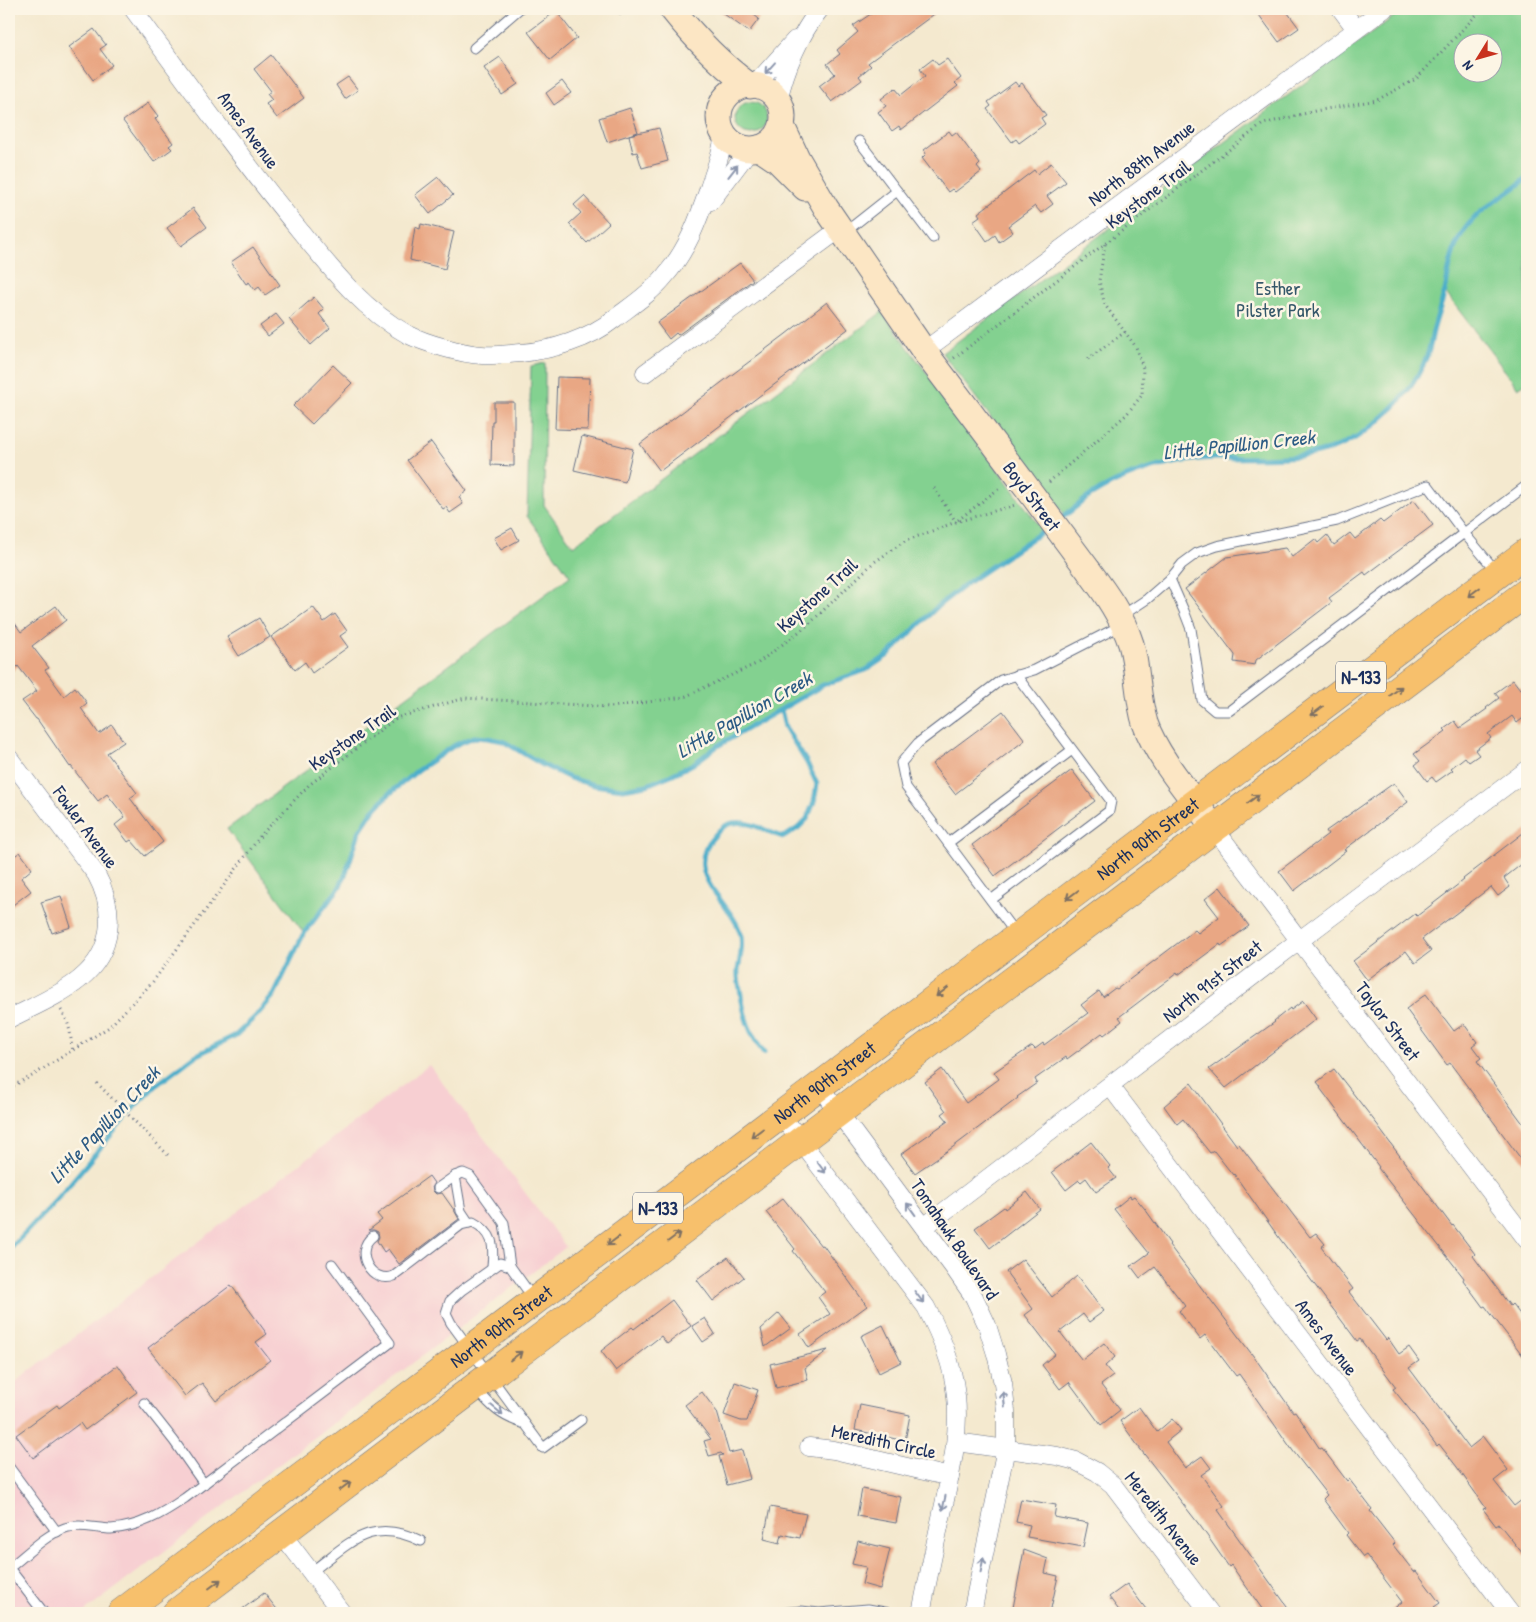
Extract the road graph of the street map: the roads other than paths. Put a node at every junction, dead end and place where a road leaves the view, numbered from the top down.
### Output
1 (133, 9) edge
2 (519, 9) edge
3 (621, 9) edge
4 (628, 9) edge
5 (672, 9) edge
6 (820, 9) edge
7 (1341, 9) edge
8 (1384, 9) edge
9 (809, 25) junction
10 (1356, 29) junction
11 (691, 33) junction
12 (474, 48) dead end
13 (752, 86) junction
14 (778, 101) junction
15 (722, 104) junction
16 (782, 126) junction
17 (724, 134) junction
18 (859, 141) dead end
19 (755, 149) junction
20 (897, 191) junction
21 (826, 208) junction
22 (697, 223) junction
23 (843, 230) junction
24 (933, 238) dead end
25 (924, 351) junction
26 (645, 373) dead end
27 (1527, 485) edge
28 (1464, 533) junction
29 (1527, 552) edge
30 (1498, 574) junction
31 (1170, 579) junction
32 (1527, 592) edge
33 (1122, 621) junction
34 (1016, 675) junction
35 (1072, 750) junction
36 (9, 758) edge
37 (1525, 775) edge
38 (1195, 802) junction
39 (1214, 828) junction
40 (948, 843) junction
41 (991, 900) junction
42 (1018, 936) junction
43 (1300, 940) junction
44 (9, 1019) edge
45 (819, 1086) junction
46 (1110, 1086) junction
47 (839, 1113) junction
48 (781, 1115) junction
49 (801, 1141) junction
50 (455, 1176) junction
51 (438, 1188) dead end
52 (469, 1223) junction
53 (924, 1227) junction
54 (373, 1236) dead end
55 (1527, 1240) edge
56 (332, 1264) dead end
57 (510, 1266) junction
58 (492, 1267) junction
59 (535, 1301) junction
60 (470, 1350) junction
61 (482, 1382) junction
62 (144, 1404) dead end
63 (581, 1420) dead end
64 (526, 1424) junction
65 (956, 1442) junction
66 (809, 1447) dead end
67 (1006, 1448) junction
68 (9, 1467) edge
69 (950, 1477) junction
70 (204, 1484) junction
71 (57, 1532) junction
72 (282, 1534) junction
73 (421, 1541) dead end
74 (9, 1568) edge
75 (311, 1572) junction
76 (44, 1613) edge
77 (121, 1613) edge
78 (176, 1613) edge
79 (342, 1613) edge
80 (780, 1613) edge
81 (819, 1613) edge
82 (890, 1613) edge
83 (921, 1613) edge
84 (972, 1613) edge
85 (1210, 1613) edge
86 (1510, 1613) edge

1 - 22 street, Ames Avenue
2 - 12 lane
3 - 4 lane
5 - 11 street
6 - 9 street
7 - 10 street
8 - 10 street, North 88th Avenue
9 -> 13 street
9 - 14 street
10 - 25 street, North 88th Avenue
11 - 13 street
11 - 15 street
13 - 14 street
13 - 15 street
14 - 16 street, Boyd Street
15 - 17 street
16 - 19 street
16 - 21 street, Boyd Street
17 - 19 street, Boyd Street
17 - 22 street
18 - 20 lane
19 - 21 street, Boyd Street
22 -> 19 street
20 - 23 lane
20 - 24 lane
21 - 23 street, Boyd Street
23 - 25 street, Boyd Street
23 - 26 street
25 - 33 street, Boyd Street, bridge
27 - 28 lane
28 - 30 lane
28 - 31 lane
28 - 31 lane
29 - 30 main road, North 90th Street / N-133
30 -> 38 main road, North 90th Street / N-133
31 - 33 lane
39 -> 32 main road, North 90th Street / N-133
33 - 34 lane
33 - 38 street, Boyd Street
34 - 35 lane
34 - 40 lane
35 - 40 lane
35 - 41 lane
36 - 44 street, Fowler Avenue
37 - 43 street, North 91st Street
38 - 39 street, Boyd Street
38 -> 42 main road, North 90th Street / N-133
39 - 43 street, Taylor Street
39 - 47 main road, North 90th Street / N-133
40 - 41 lane
41 - 42 lane
42 -> 45 main road, North 90th Street / N-133
43 - 46 street, North 91st Street
43 - 55 street, Taylor Street
45 - 47 street, Tomahawk Boulevard
45 - 48 main road, North 90th Street / N-133
46 - 53 street, North 91st Street
46 - 86 street, Ames Avenue
47 - 49 main road, North 90th Street / N-133
53 -> 47 street, Tomahawk Boulevard
48 - 49 street
48 -> 59 main road, North 90th Street / N-133
61 -> 49 main road, North 90th Street / N-133
49 -> 65 street
50 - 51 lane
50 - 52 lane
50 - 57 lane
52 - 54 lane
52 - 58 lane
67 -> 53 street, Tomahawk Boulevard
56 - 70 lane
57 - 58 lane
57 - 59 lane
58 - 60 lane
59 - 60 main road, North 90th Street / N-133
60 - 61 lane
60 - 77 main road, North 90th Street / N-133
61 - 64 lane
61 -> 64 lane
72 -> 61 main road, North 90th Street / N-133
62 - 70 lane
63 - 64 lane
65 - 67 street, Meredith Avenue
65 - 69 street
66 - 69 street, Meredith Circle
84 -> 67 street, Tomahawk Boulevard
67 - 85 street, Meredith Avenue
68 - 71 lane
69 -> 83 street
70 - 71 lane
71 - 74 lane
72 - 75 street
78 -> 72 main road, North 90th Street / N-133
73 - 75 lane
74 - 76 lane
75 - 79 street
80 - 81 lane
81 - 82 lane

